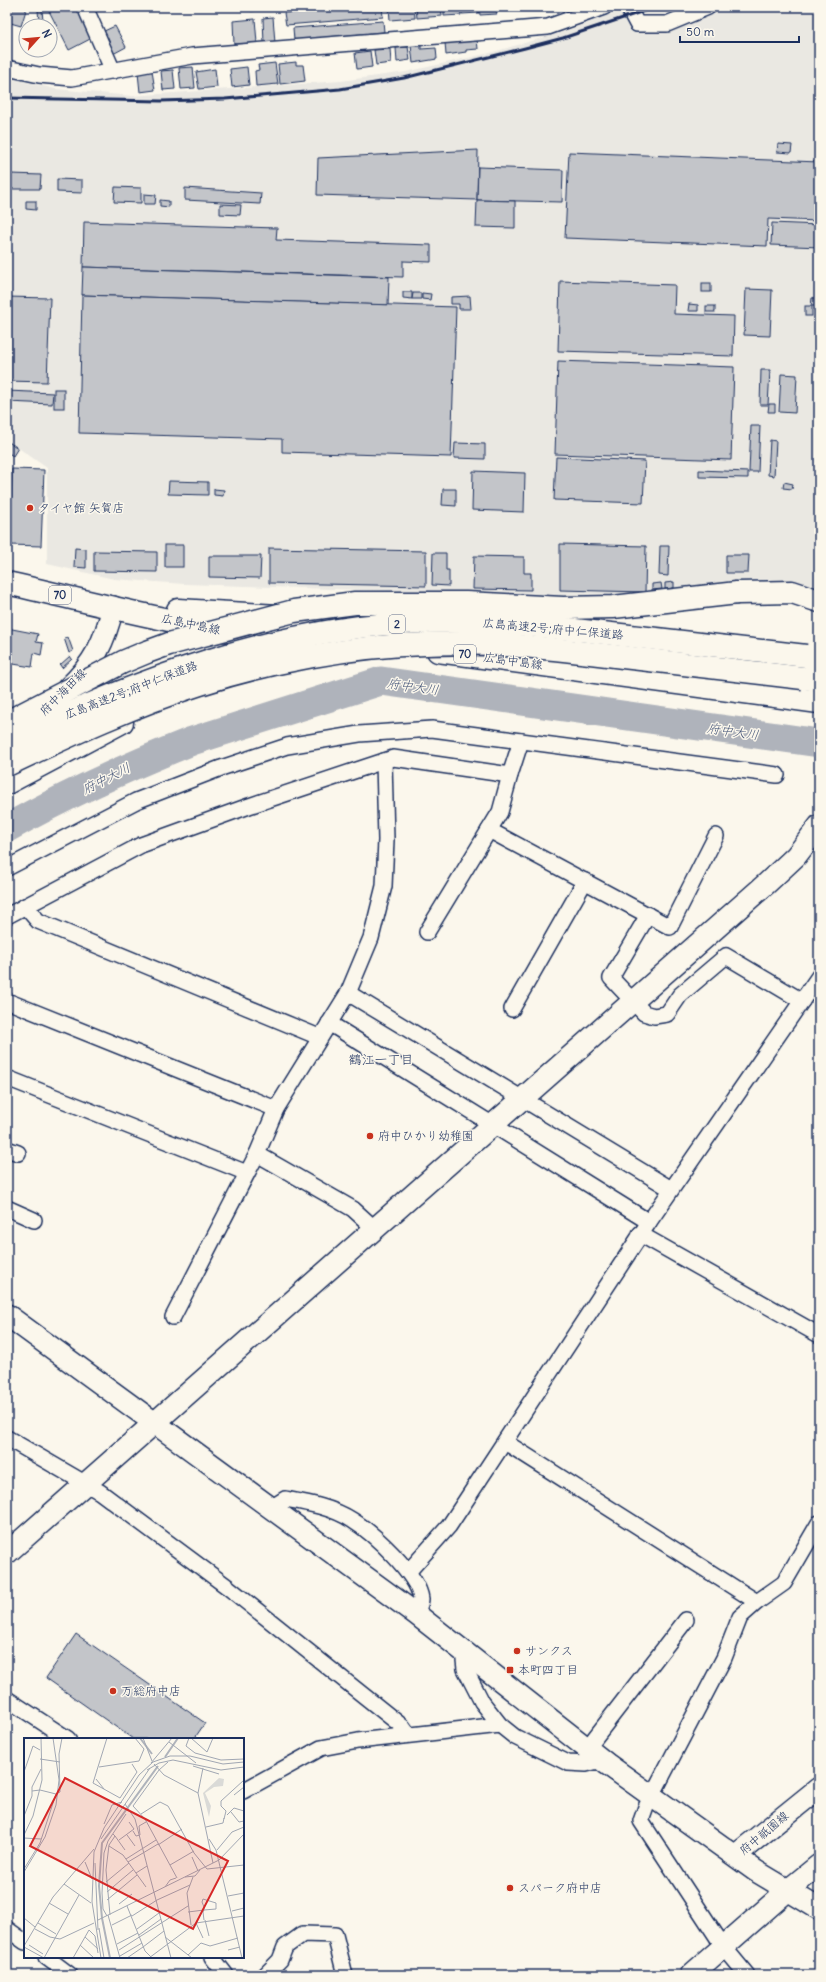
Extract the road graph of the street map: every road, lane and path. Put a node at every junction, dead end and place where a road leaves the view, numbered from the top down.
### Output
1 (85, 7) edge
2 (604, 7) edge
3 (628, 7) edge
4 (708, 7) edge
5 (7, 68) edge
6 (113, 71) junction
7 (7, 583) edge
8 (819, 601) edge
9 (112, 607) junction
10 (336, 642) junction
11 (813, 668) edge
12 (819, 702) edge
13 (7, 722) edge
14 (521, 741) junction
15 (7, 742) edge
16 (7, 746) edge
17 (384, 761) junction
18 (7, 765) edge
19 (510, 775) junction
20 (776, 775) dead end
21 (7, 783) edge
22 (819, 826) edge
23 (489, 830) junction
24 (716, 836) dead end
25 (7, 868) edge
26 (585, 881) junction
27 (25, 906) junction
28 (648, 915) junction
29 (7, 916) edge
30 (427, 932) dead end
31 (819, 976) edge
32 (348, 993) junction
33 (7, 1001) edge
34 (802, 1001) junction
35 (633, 1002) junction
36 (512, 1009) dead end
37 (329, 1023) junction
38 (319, 1037) junction
39 (7, 1078) edge
40 (522, 1099) junction
41 (276, 1109) junction
42 (493, 1125) junction
43 (257, 1154) junction
44 (247, 1173) junction
45 (671, 1189) junction
46 (7, 1208) edge
47 (34, 1220) dead end
48 (644, 1228) junction
49 (375, 1229) junction
50 (7, 1315) edge
51 (172, 1317) dead end
52 (819, 1335) edge
53 (154, 1423) junction
54 (7, 1438) edge
55 (505, 1442) junction
56 (85, 1484) junction
57 (271, 1508) junction
58 (819, 1523) edge
59 (7, 1553) edge
60 (408, 1572) junction
61 (757, 1602) junction
62 (416, 1614) junction
63 (686, 1620) dead end
64 (463, 1651) junction
65 (7, 1699) edge
66 (500, 1724) junction
67 (408, 1734) junction
68 (66, 1738) edge
69 (594, 1754) junction
70 (819, 1788) edge
71 (244, 1790) edge
72 (652, 1795) junction
73 (736, 1855) junction
74 (819, 1865) edge
75 (787, 1891) junction
76 (819, 1909) edge
77 (7, 1929) edge
78 (24, 1941) edge
79 (723, 1946) junction
80 (47, 1958) edge
81 (213, 1958) edge
82 (70, 1975) edge
83 (226, 1975) edge
84 (265, 1975) edge
85 (345, 1975) edge
86 (690, 1975) edge
87 (747, 1975) edge

1 - 6 street
2 - 6 street
3 - 4 street
5 - 6 street
7 - 9 main road, 広島中島線 / 70
8 - 13 main road, bridge
9 - 10 main road, 広島中島線 / 70
9 - 11 main road, 広島中島線 / 70
9 - 16 street, 府中海田線
10 - 12 main road, 広島中島線 / 70
10 - 21 main road
11 - 15 main road, 広島高速2号;府中仁保道路 / 2, bridge
11 - 18 main road, 広島高速2号;府中仁保道路 / 2, bridge
14 - 19 street
14 - 20 street
14 - 25 street
17 - 19 street
17 - 27 street
17 - 32 street
19 - 23 street
22 - 35 street
23 - 26 street
23 - 30 street
24 - 28 street
26 - 28 street
26 - 36 street
27 - 29 street
27 - 38 street
28 - 35 street
31 - 34 street
32 - 37 street
32 - 40 street
33 - 41 street
34 - 35 street
34 - 45 street
35 - 40 street
37 - 38 street
37 - 42 street
38 - 41 street
39 - 44 street
40 - 42 street
40 - 45 street
41 - 43 street
42 - 48 street
42 - 49 street
43 - 44 street
43 - 49 street
44 - 51 street
45 - 48 street
46 - 47 street
48 - 52 street
48 - 55 street
49 - 53 street
50 - 53 street
53 - 56 street
53 - 57 street
54 - 56 street
55 - 60 street
55 - 61 street
56 - 59 street
56 - 67 street
57 - 60 street
57 - 62 street
58 - 61 street
60 - 62 street
61 - 72 street
62 - 64 street
63 - 69 street
64 - 66 street
64 - 69 street
65 - 68 street
66 - 67 street
66 - 69 street
67 - 71 street
69 - 72 street
70 - 73 street, 府中祇園線
72 - 73 street
72 - 79 street
73 - 75 street, 府中祇園線
74 - 75 street
75 - 76 street, 府中祇園線
75 - 79 street
77 - 78 street
79 - 86 street
79 - 87 street
80 - 82 street
81 - 83 street
84 - 85 street

